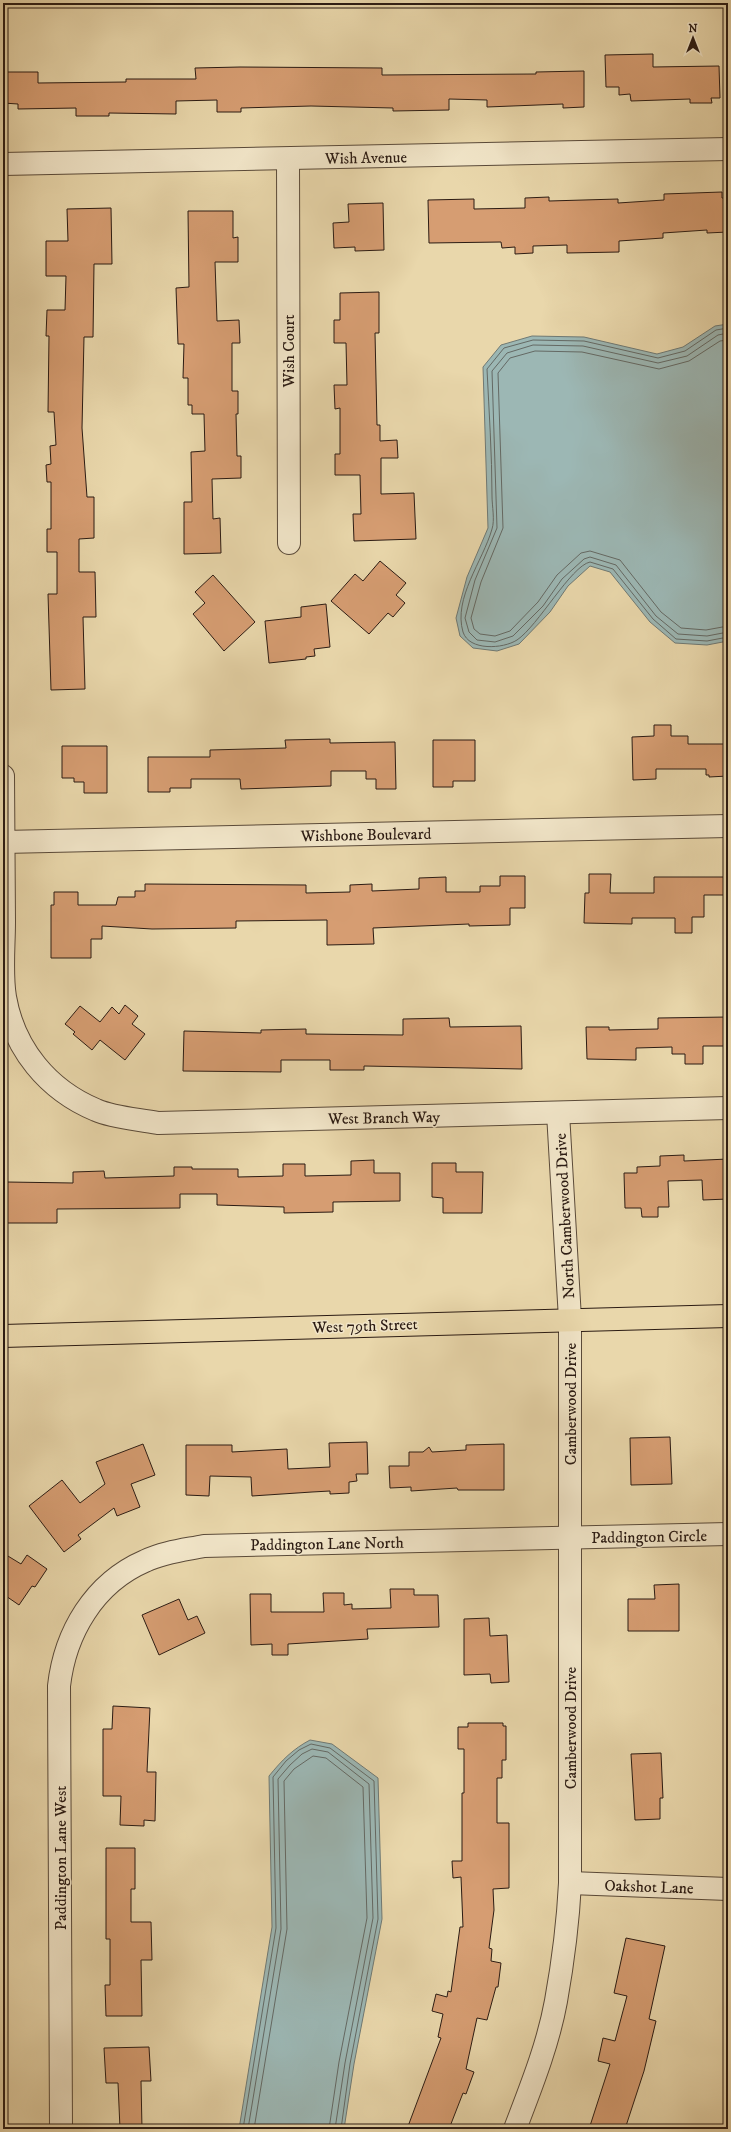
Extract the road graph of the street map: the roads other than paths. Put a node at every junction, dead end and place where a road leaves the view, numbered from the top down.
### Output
1 (728, 149) edge
2 (288, 159) junction
3 (3, 164) edge
4 (289, 543) dead end
5 (3, 776) edge
6 (728, 826) edge
7 (3, 842) edge
8 (728, 1108) edge
9 (558, 1113) junction
10 (728, 1316) edge
11 (570, 1319) junction
12 (3, 1336) edge
13 (728, 1534) edge
14 (570, 1538) junction
15 (97, 1596) joint
16 (570, 1883) junction
17 (728, 1888) edge
18 (61, 2129) edge
19 (515, 2129) edge

1 - 2 street, Wish Avenue
2 - 3 street, Wish Avenue
2 - 4 street, Wish Court
5 - 7 street, West Branch Way
6 - 7 street, Wishbone Boulevard
7 - 9 street, West Branch Way
8 - 9 street, West Branch Way
9 - 11 street, North Camberwood Drive
10 - 11 main road, West 79th Street
11 - 12 main road, West 79th Street
11 - 14 street, Camberwood Drive
13 - 14 street, Paddington Circle
14 - 15 street, Paddington Lane North
14 - 16 street, Camberwood Drive
15 - 18 street, Paddington Lane West
16 - 17 street, Oakshot Lane
16 - 19 street, Camberwood Drive

